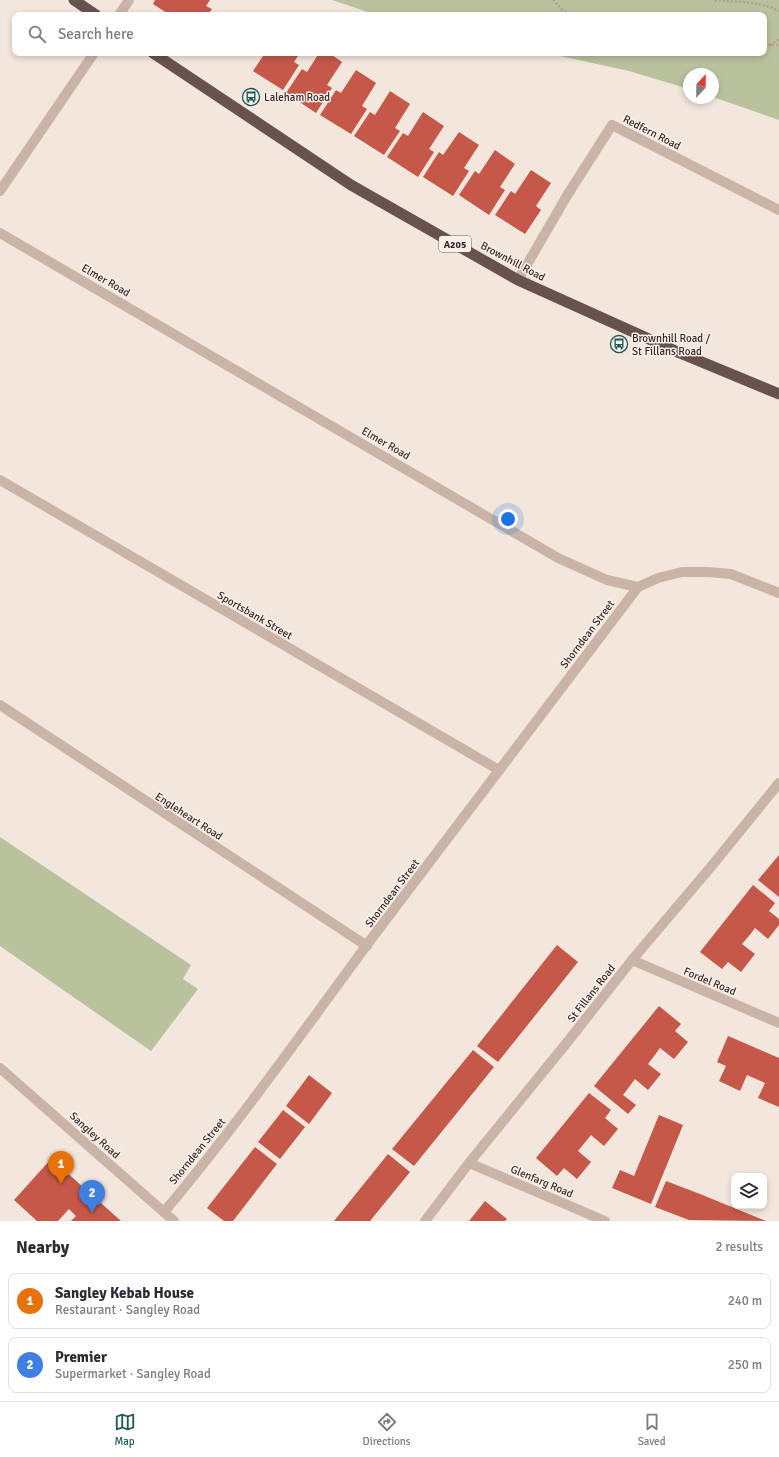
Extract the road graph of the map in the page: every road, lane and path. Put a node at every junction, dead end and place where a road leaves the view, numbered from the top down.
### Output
1 (74, 0) edge
2 (129, 0) edge
3 (553, 0) edge
4 (714, 0) edge
5 (779, 11) edge
6 (92, 12) edge
7 (121, 12) edge
8 (564, 12) edge
9 (779, 40) edge
10 (770, 45) joint
11 (779, 45) edge
12 (92, 56) edge
13 (158, 56) edge
14 (0, 191) edge
15 (779, 210) edge
16 (0, 233) edge
17 (518, 280) junction
18 (779, 394) edge
19 (0, 480) edge
20 (638, 587) junction
21 (779, 593) edge
22 (0, 705) edge
23 (499, 770) junction
24 (779, 783) edge
25 (367, 946) junction
26 (632, 960) junction
27 (779, 1023) edge
28 (0, 1068) edge
29 (469, 1163) junction
30 (164, 1212) junction
31 (174, 1221) edge
32 (425, 1221) edge
33 (605, 1221) edge

1 - 6 highway
2 - 7 street
3 - 8 path
4 - 5 path
9 - 10 path
10 - 11 path
12 - 14 street
13 - 17 highway, Brownhill Road / A205
15 - 17 street, Redfern Road
16 - 20 street, Elmer Road
17 - 18 highway, Brownhill Road / A205
19 - 23 street, Sportsbank Street
20 - 21 street
20 - 23 street, Shorndean Street
22 - 25 street, Engleheart Road
23 - 25 street, Shorndean Street
24 - 26 street, St Fillans Road
25 - 30 street, Shorndean Street
26 - 27 street, Fordel Road
26 - 29 street, St Fillans Road
28 - 30 street, Sangley Road
29 - 32 street, St Fillans Road
29 - 33 street, Glenfarg Road
30 - 31 street, Sangley Road

